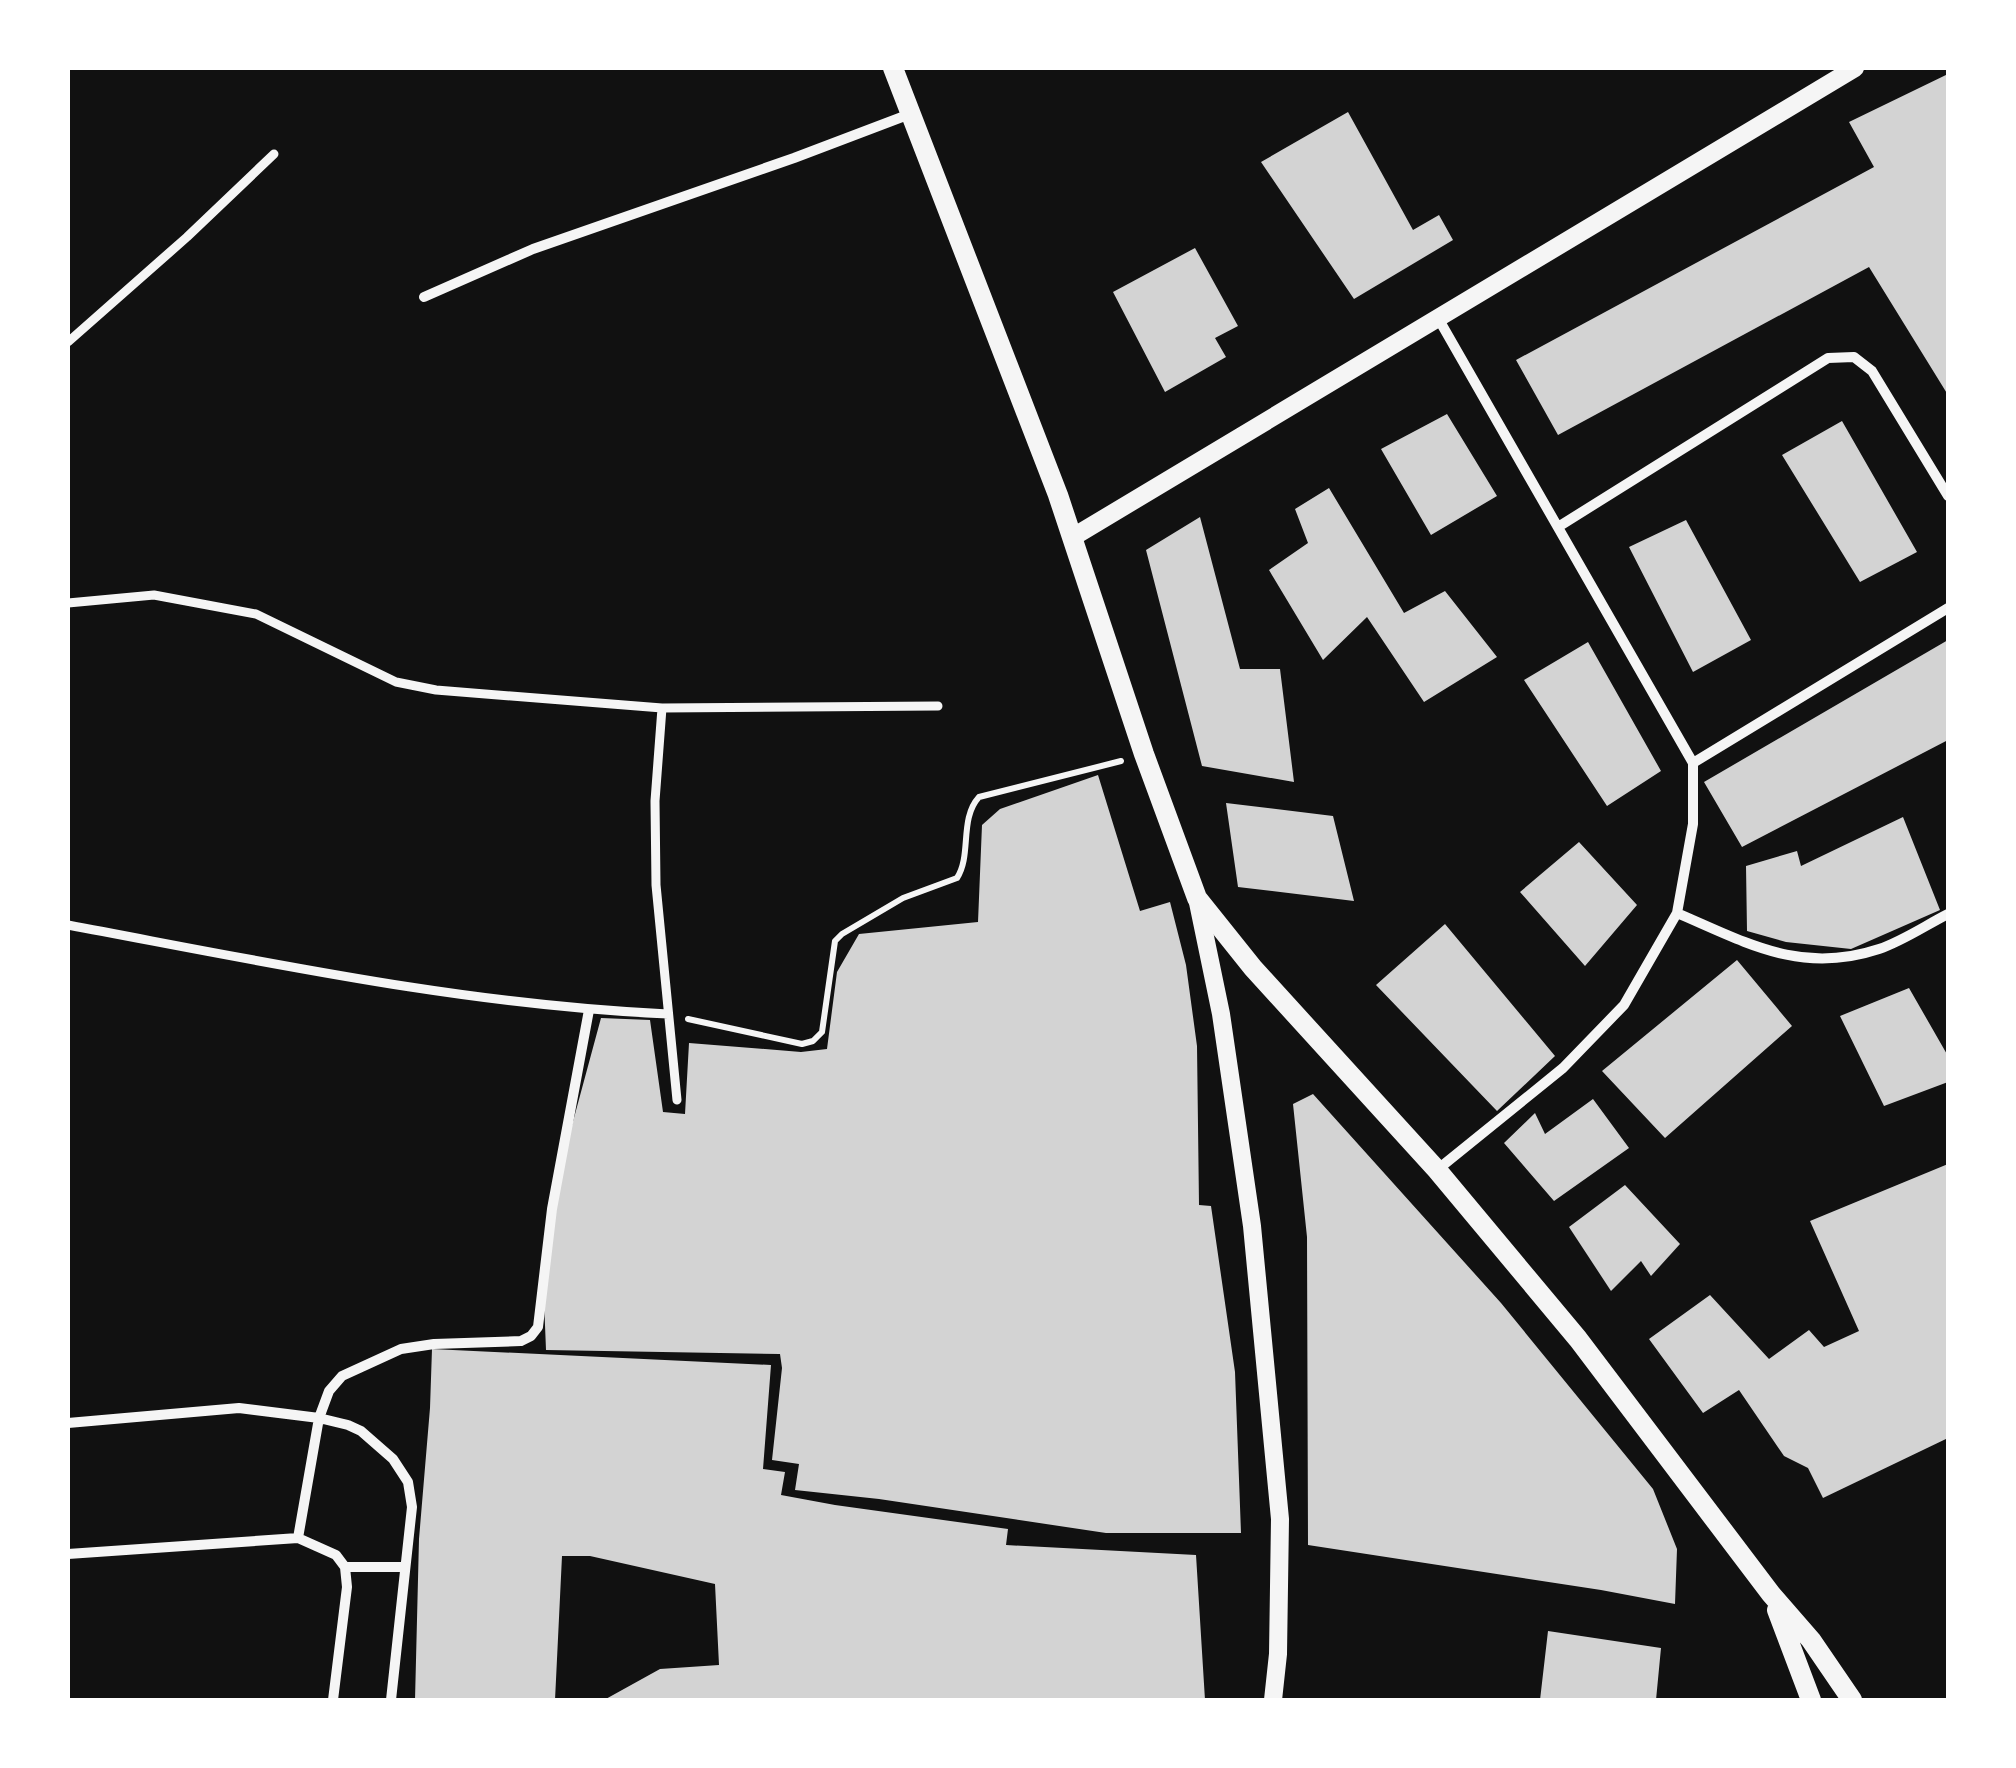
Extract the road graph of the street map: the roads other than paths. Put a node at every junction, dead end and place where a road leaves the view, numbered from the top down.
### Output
1 (893, 68) edge
2 (1856, 68) edge
3 (911, 113) junction
4 (274, 154) dead end
5 (424, 297) dead end
6 (1438, 318) junction
7 (68, 342) edge
8 (1948, 496) edge
9 (1558, 527) junction
10 (1073, 537) junction
11 (68, 604) edge
12 (1948, 608) edge
13 (938, 706) dead end
14 (662, 708) junction
15 (1693, 763) junction
16 (1197, 898) junction
17 (1678, 913) junction
18 (1948, 914) edge
19 (68, 925) edge
20 (589, 1010) junction
21 (668, 1014) junction
22 (677, 1100) dead end
23 (1437, 1170) junction
24 (319, 1418) junction
25 (68, 1423) edge
26 (298, 1538) junction
27 (68, 1554) edge
28 (405, 1566) junction
29 (345, 1567) junction
30 (1772, 1594) junction
31 (333, 1700) edge
32 (391, 1700) edge
33 (1273, 1700) edge
34 (1811, 1700) edge
35 (1852, 1700) edge

1 - 3 main road
2 - 6 street
3 - 5 street
3 - 10 main road
4 - 7 street
6 - 9 street
6 - 10 street
8 - 9 street
9 - 15 street
10 - 16 main road
11 - 14 street
12 - 15 street
13 - 14 street
14 - 21 street
15 - 17 street
16 - 23 main road
16 - 33 street
17 - 18 street
17 - 23 street
19 - 20 street
20 - 21 street
20 - 24 street
21 - 22 street
23 - 30 main road
24 - 25 street
24 - 26 street
24 - 28 street
26 - 27 street
26 - 29 street
28 - 29 street
28 - 32 street
29 - 31 street
30 - 34 main road
30 - 35 main road

